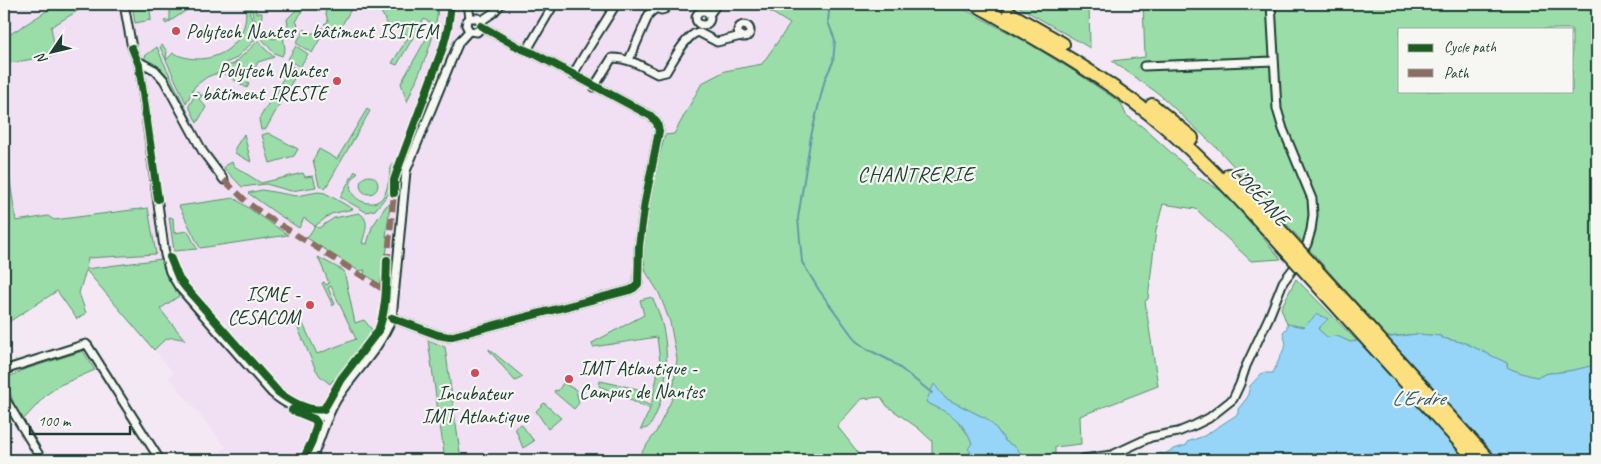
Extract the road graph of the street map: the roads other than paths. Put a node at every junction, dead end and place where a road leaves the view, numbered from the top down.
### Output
1 (124, 4) edge
2 (468, 4) edge
3 (501, 4) edge
4 (554, 4) edge
5 (616, 4) edge
6 (667, 4) edge
7 (717, 4) edge
8 (975, 4) edge
9 (993, 4) edge
10 (1271, 4) edge
11 (655, 6) edge
12 (709, 15) junction
13 (470, 18) junction
14 (481, 24) junction
15 (700, 24) junction
16 (469, 31) junction
17 (698, 32) junction
18 (741, 36) dead end
19 (527, 50) junction
20 (629, 60) junction
21 (138, 61) junction
22 (1274, 62) junction
23 (1144, 66) dead end
24 (573, 75) junction
25 (594, 87) junction
26 (224, 180) dead end
27 (1268, 223) junction
28 (392, 318) junction
29 (4, 370) edge
30 (4, 398) edge
31 (328, 418) junction
32 (1083, 459) dead end
33 (42, 460) edge
34 (160, 460) edge
35 (311, 460) edge
36 (1476, 460) edge
37 (1489, 460) edge

1 - 21 street
2 - 13 street
3 - 14 street
4 - 19 street
5 - 24 street
6 - 11 street
7 - 12 street
8 - 27 highway, L’OCÉANE
9 - 27 highway, L’OCÉANE
10 - 22 street
11 - 20 street
12 - 15 street
12 - 15 street
13 - 14 street
13 - 16 street
14 - 16 street
14 - 19 street
15 - 17 street
16 - 28 street
17 - 18 street
17 - 20 street
19 - 24 street
20 - 25 street
21 - 26 street
21 - 31 street
22 - 23 street
22 - 32 street
24 - 25 street
25 - 28 street
27 - 36 highway, L’OCÉANE, bridge
27 - 37 highway, L’OCÉANE, bridge
28 - 31 street
29 - 34 street
30 - 33 street
31 - 35 street

